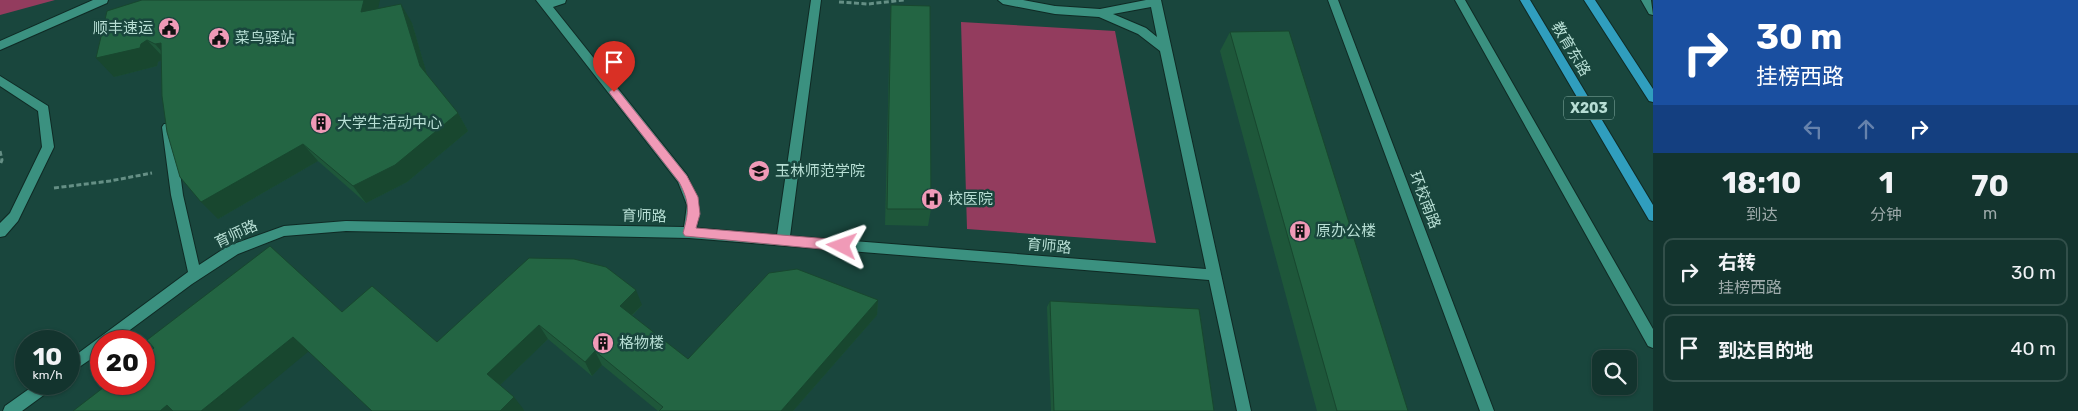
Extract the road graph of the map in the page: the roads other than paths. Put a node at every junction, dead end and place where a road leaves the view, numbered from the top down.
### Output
1 (103, 0) edge
2 (561, 0) edge
3 (816, 0) edge
4 (1003, 0) edge
5 (1155, 0) edge
6 (1333, 0) edge
7 (1460, 0) edge
8 (1525, 0) edge
9 (1590, 0) edge
10 (1646, 0) edge
11 (543, 3) edge
12 (1653, 11) edge
13 (1100, 13) junction
14 (0, 46) edge
15 (1164, 48) junction
16 (0, 80) edge
17 (1653, 98) edge
18 (167, 116) edge
19 (1653, 216) edge
20 (0, 232) edge
21 (689, 233) junction
22 (783, 241) junction
23 (195, 275) junction
24 (1214, 275) junction
25 (119, 330) edge
26 (1653, 342) edge
27 (32, 395) edge
28 (10, 411) edge
29 (1244, 411) edge
30 (1488, 411) edge

1 - 14 lane
2 - 11 lane
3 - 22 lane
4 - 13 lane
5 - 13 lane
5 - 15 lane
6 - 30 lane, 环校南路
7 - 26 lane
8 - 19 main road, 教育东路 / X203
9 - 17 main road
10 - 12 lane
11 - 21 lane
13 - 15 lane
15 - 24 lane
16 - 20 lane
18 - 23 lane
21 - 22 lane, 育师路
21 - 23 lane, 育师路
22 - 24 lane, 育师路
23 - 25 lane, 育师路
24 - 29 lane
27 - 28 lane

